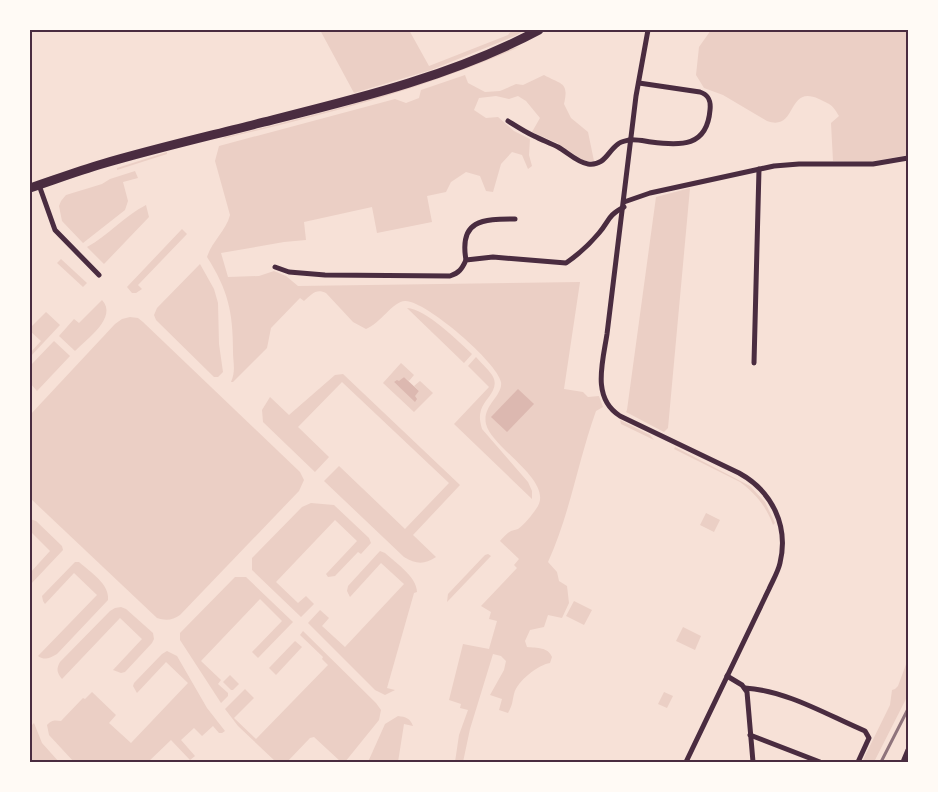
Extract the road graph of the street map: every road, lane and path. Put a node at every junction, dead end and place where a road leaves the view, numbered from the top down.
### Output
1 (539, 30) edge
2 (648, 30) edge
3 (638, 83) junction
4 (508, 120) dead end
5 (631, 140) junction
6 (908, 158) edge
7 (759, 169) junction
8 (39, 185) junction
9 (30, 188) edge
10 (624, 204) junction
11 (515, 219) dead end
12 (466, 260) junction
13 (275, 267) dead end
14 (99, 275) dead end
15 (754, 363) dead end
16 (727, 676) junction
17 (745, 688) junction
18 (750, 734) junction
19 (908, 750) edge
20 (686, 762) edge
21 (753, 762) edge
22 (820, 762) edge
23 (858, 762) edge
24 (903, 762) edge

1 - 8 main road
2 - 3 street
3 - 5 street
3 - 5 street
4 - 5 street
5 - 10 street
6 - 7 street
7 - 10 street
7 - 15 street
8 - 9 main road
8 - 14 street
10 - 12 street
10 - 16 street
11 - 12 street
12 - 13 street
16 - 17 street
16 - 20 street
17 - 18 street
17 - 23 street
18 - 21 street
18 - 22 street
19 - 24 street

